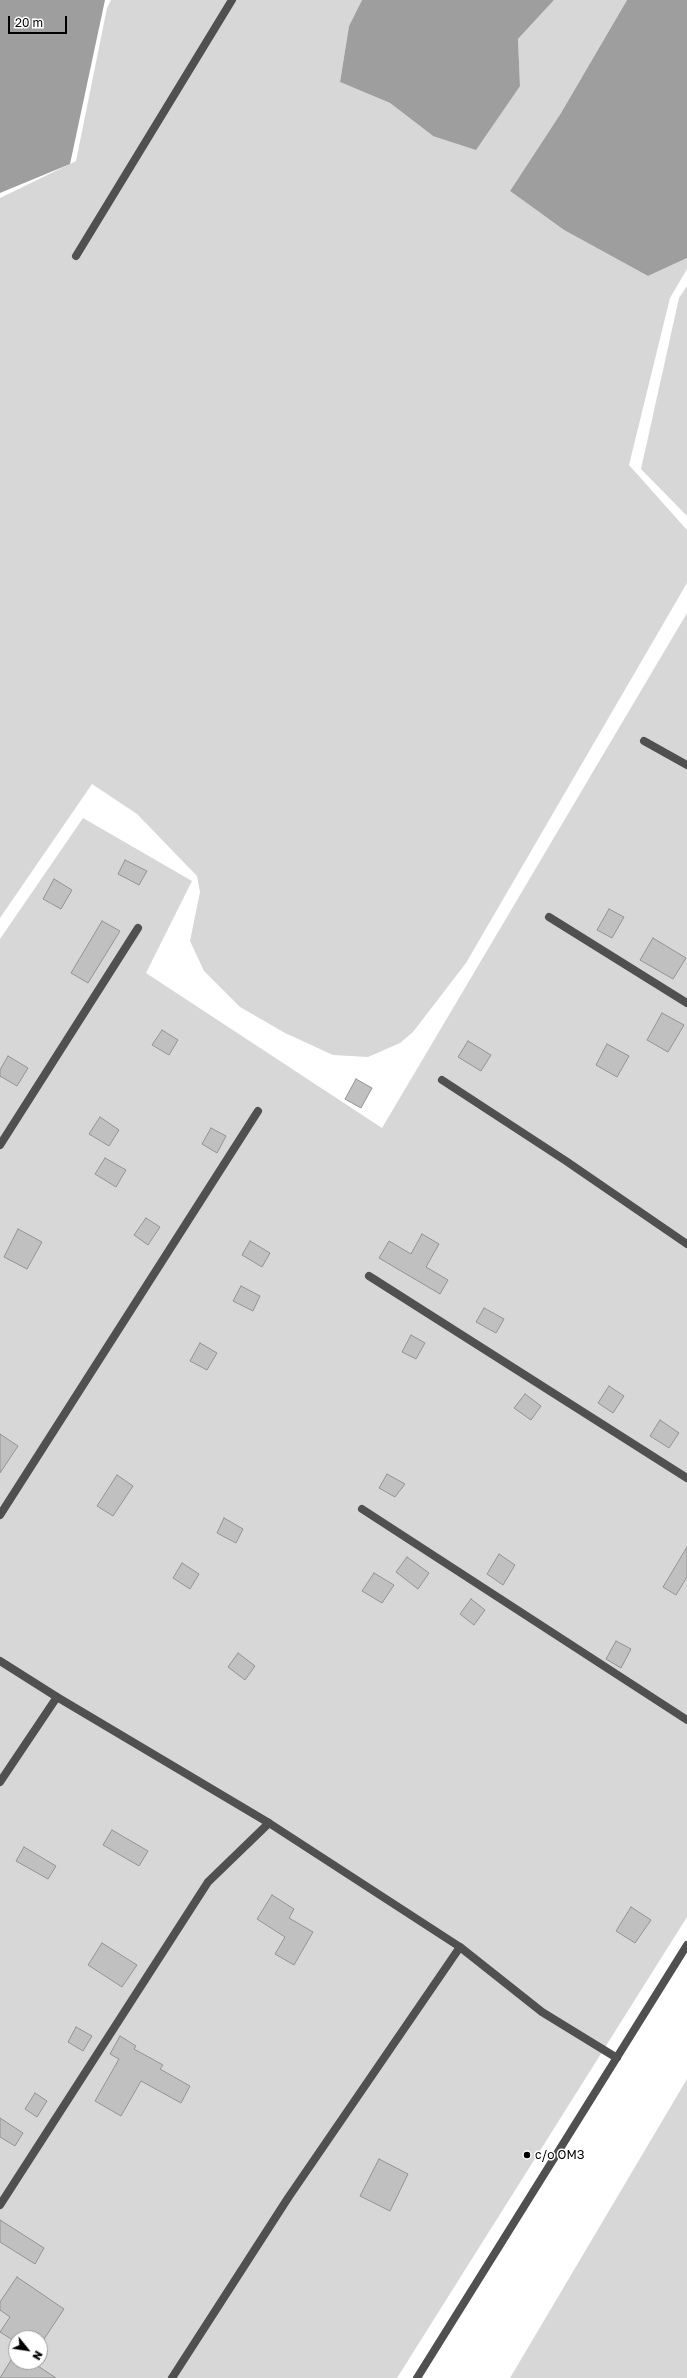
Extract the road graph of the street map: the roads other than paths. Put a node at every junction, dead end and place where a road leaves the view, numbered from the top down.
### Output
1 (232, 0) edge
2 (76, 256) dead end
3 (644, 740) dead end
4 (687, 765) edge
5 (549, 917) dead end
6 (138, 928) dead end
7 (687, 1003) edge
8 (442, 1080) dead end
9 (258, 1111) dead end
10 (0, 1145) edge
11 (687, 1244) edge
12 (369, 1276) dead end
13 (687, 1478) edge
14 (362, 1509) dead end
15 (0, 1515) edge
16 (0, 1661) edge
17 (56, 1697) junction
18 (687, 1720) edge
19 (0, 1782) edge
20 (269, 1823) junction
21 (687, 1945) edge
22 (460, 1947) junction
23 (617, 2058) junction
24 (0, 2205) edge
25 (172, 2378) edge
26 (417, 2378) edge

1 - 2 street
3 - 4 street
5 - 7 street
6 - 10 street
8 - 11 street
9 - 15 street
12 - 13 street
14 - 18 street
16 - 17 street
17 - 19 street
17 - 20 street
20 - 22 street
20 - 24 street
21 - 23 street
22 - 23 street
22 - 25 street
23 - 26 street

